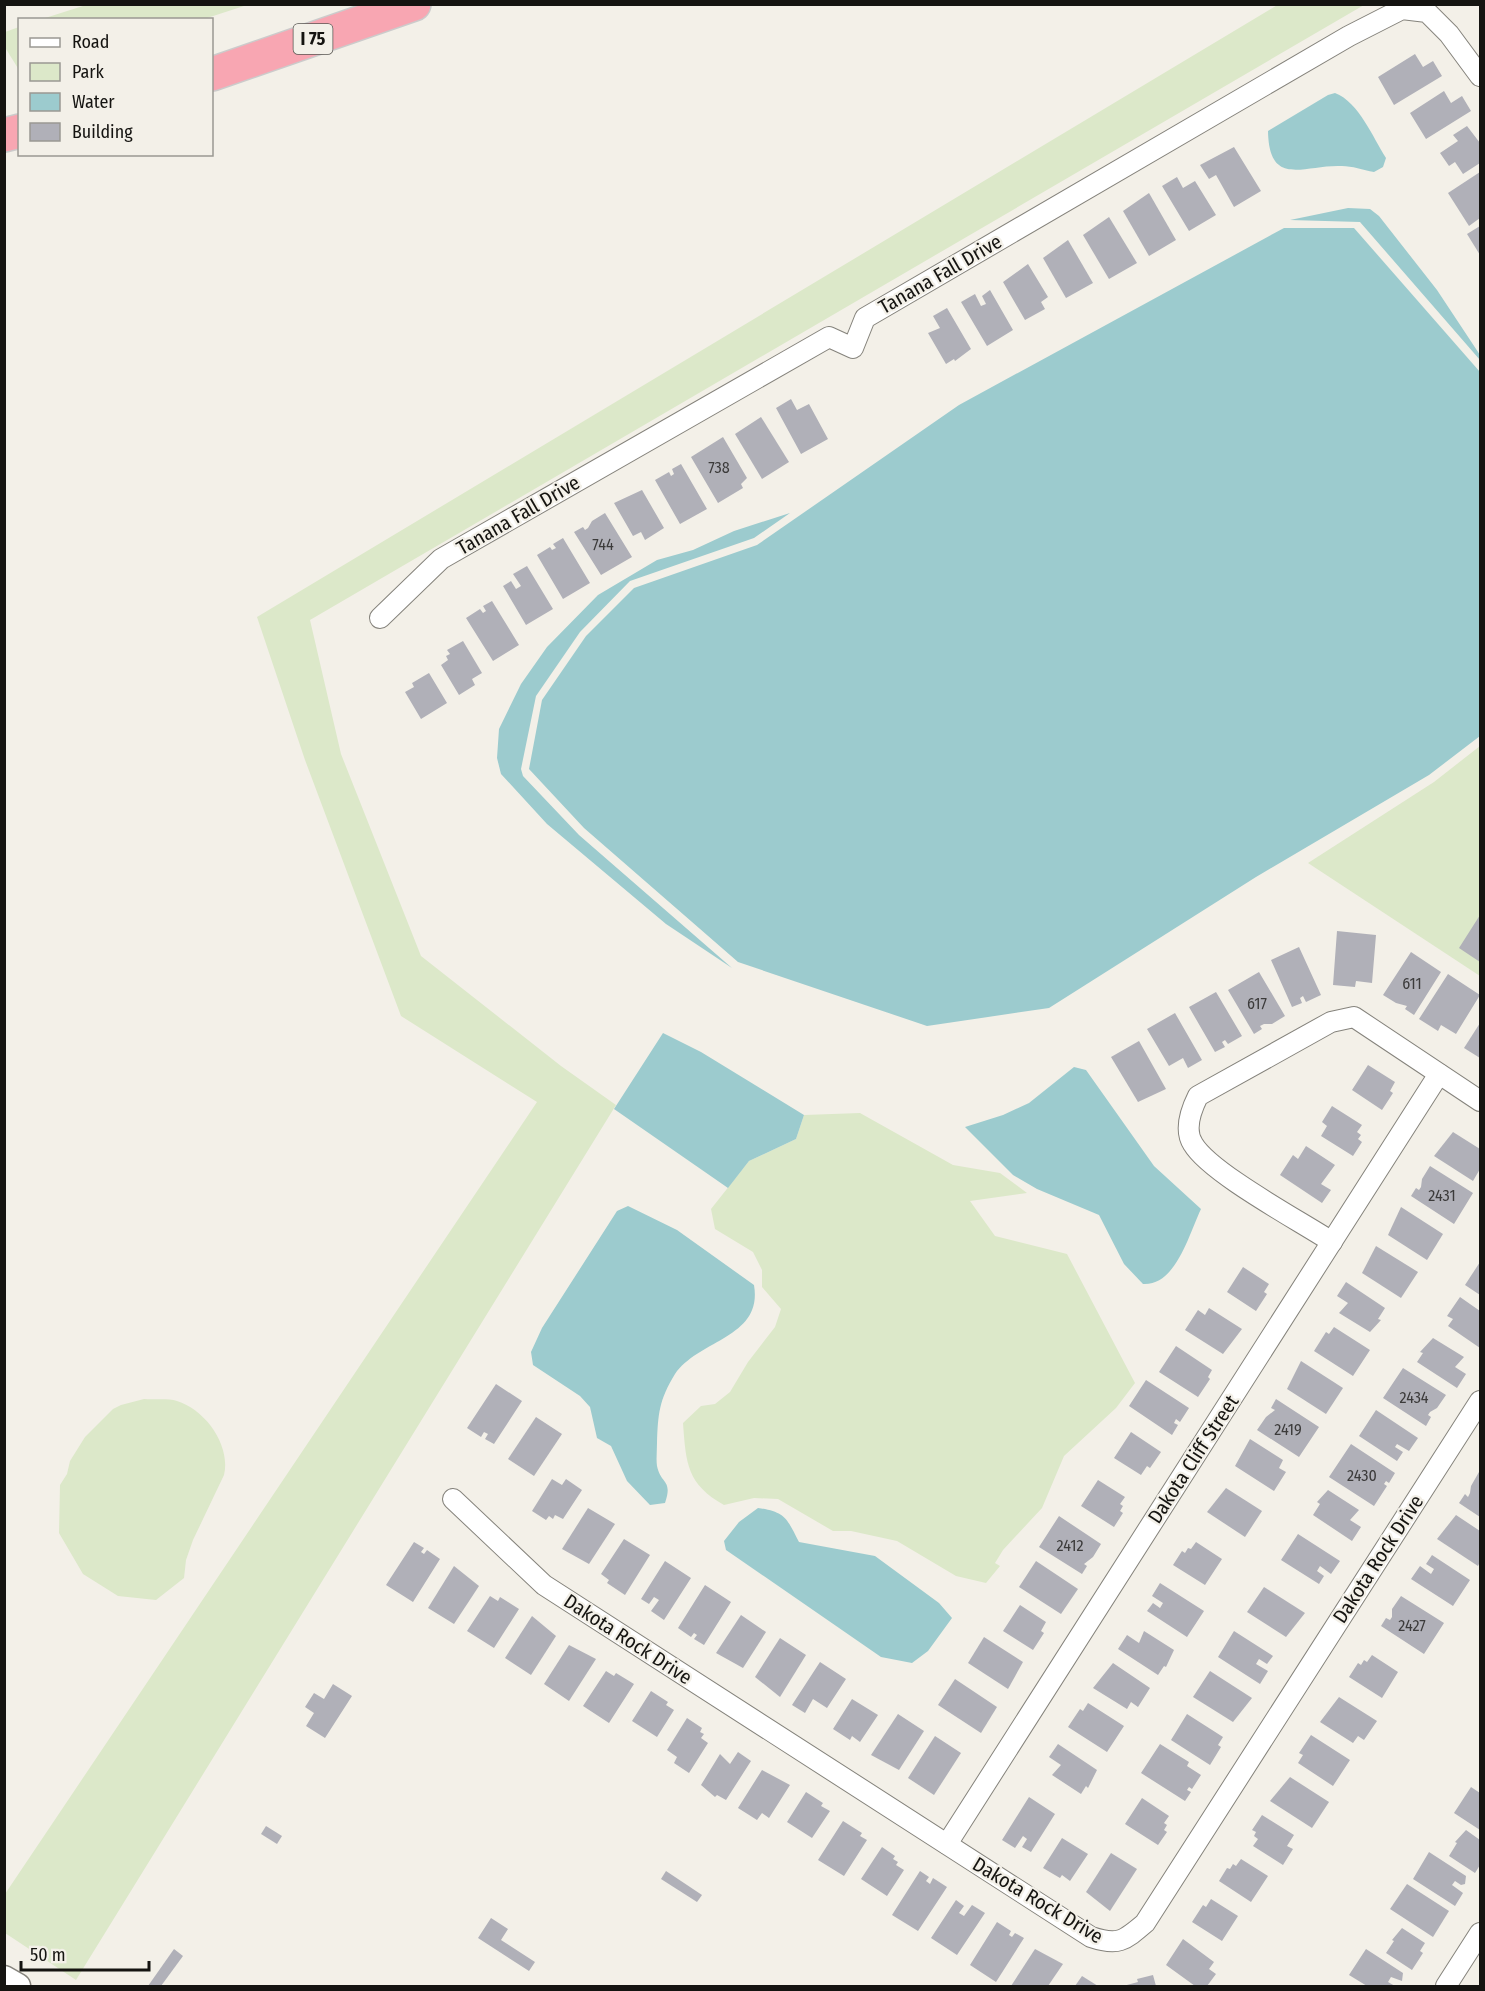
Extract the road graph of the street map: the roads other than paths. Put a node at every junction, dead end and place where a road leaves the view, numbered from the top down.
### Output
1 (414, 4) edge
2 (1480, 73) edge
3 (213, 74) edge
4 (380, 618) dead end
5 (1439, 1074) junction
6 (1480, 1101) edge
7 (1332, 1242) junction
8 (1480, 1401) edge
9 (453, 1499) dead end
10 (947, 1844) junction
11 (1480, 1933) edge
12 (4, 1978) edge
13 (18, 1986) edge
14 (1446, 1986) edge

1 - 3 highway, I 75
2 - 4 street, Tanana Fall Drive
5 - 6 street
5 - 7 street, Dakota Cliff Street
5 - 7 street
7 - 10 street, Dakota Cliff Street
8 - 10 street, Dakota Rock Drive
9 - 10 street, Dakota Rock Drive
11 - 14 street
12 - 13 street

